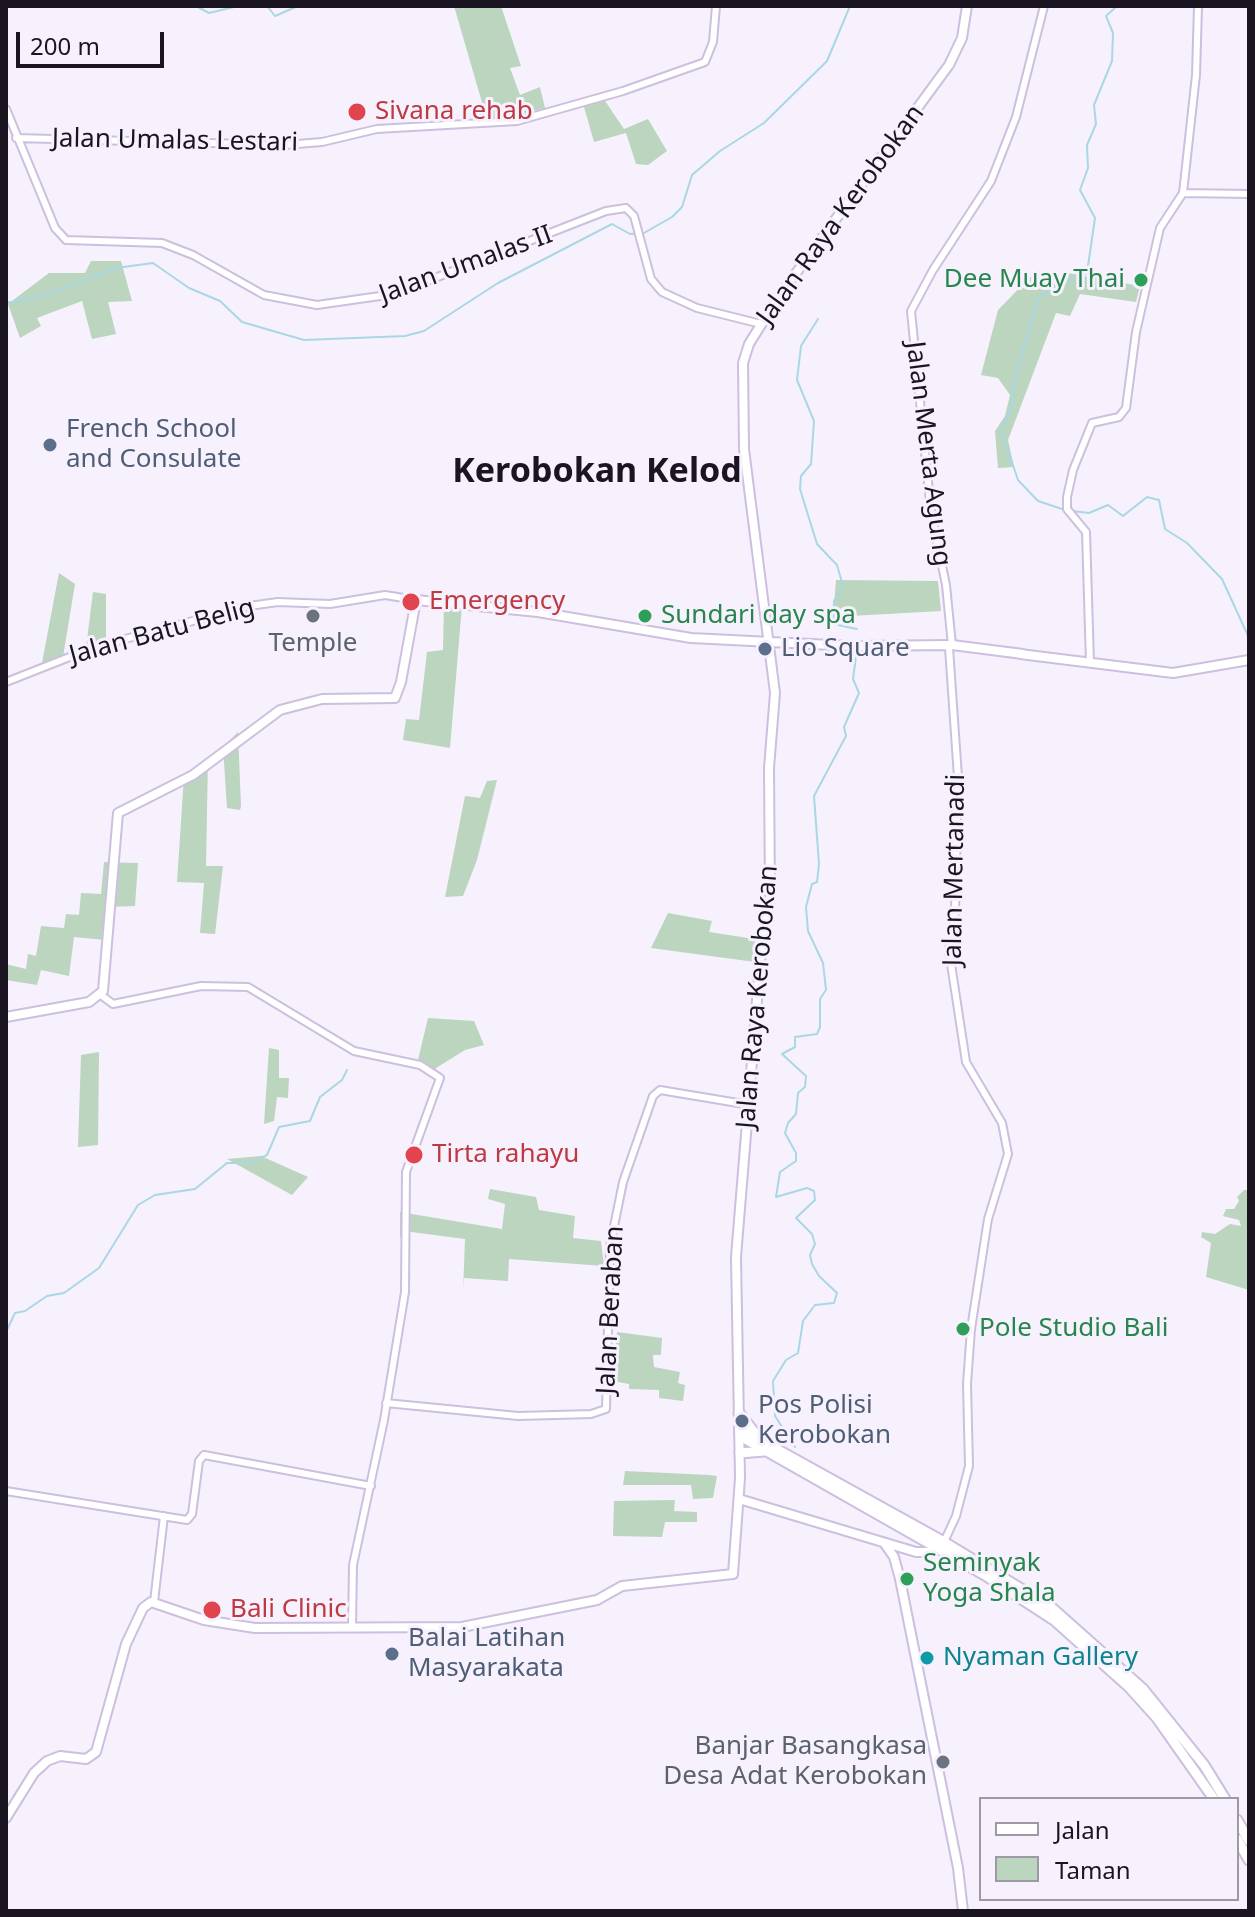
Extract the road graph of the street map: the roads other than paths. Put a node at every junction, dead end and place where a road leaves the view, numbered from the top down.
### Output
1 (716, 6) edge
2 (967, 6) edge
3 (1044, 6) edge
4 (1198, 6) edge
5 (6, 109) edge
6 (16, 138) junction
7 (1183, 193) junction
8 (1249, 194) edge
9 (761, 324) junction
10 (416, 600) junction
11 (769, 630) junction
12 (755, 641) junction
13 (771, 643) junction
14 (951, 647) junction
15 (1249, 660) edge
16 (1090, 663) junction
17 (6, 682) edge
18 (101, 995) junction
19 (6, 1017) edge
20 (750, 1105) junction
21 (386, 1403) junction
22 (739, 1413) junction
23 (740, 1432) junction
24 (775, 1451) junction
25 (740, 1454) junction
26 (371, 1486) junction
27 (6, 1491) edge
28 (739, 1499) junction
29 (164, 1516) junction
30 (885, 1544) junction
31 (941, 1545) junction
32 (152, 1603) junction
33 (352, 1628) junction
34 (1213, 1797) edge
35 (1224, 1797) edge
36 (6, 1818) edge
37 (1239, 1824) edge
38 (1249, 1841) edge
39 (1239, 1842) edge
40 (1249, 1860) edge
41 (963, 1911) edge

1 - 6 street, Jalan Umalas Lestari
2 - 9 main road, Jalan Raya Kerobokan
3 - 14 street, Jalan Merta Agung
4 - 7 street
5 - 6 street
6 - 9 street, Jalan Umalas II
7 - 8 street
7 - 16 street
9 - 11 main road, Jalan Raya Kerobokan
10 - 12 main road
10 - 17 street, Jalan Batu Belig
10 - 18 main road
11 - 12 main road
11 - 13 main road, Jalan Raya Kerobokan
12 - 13 main road
13 - 14 main road
13 - 20 main road, Jalan Raya Kerobokan
14 - 16 main road
14 - 31 street, Jalan Mertanadi
15 - 16 main road
18 - 19 main road
18 - 21 street
20 - 21 street, Jalan Beraban
20 - 22 main road, Jalan Raya Kerobokan
21 - 26 street
22 - 23 main road, Jalan Raya Kerobokan
22 - 24 highway
23 - 24 highway
23 - 25 main road, Jalan Raya Kerobokan
24 - 25 highway
24 - 31 highway
25 - 28 main road, Jalan Raya Kerobokan
26 - 29 street
26 - 33 street
27 - 29 street
28 - 30 main road
28 - 33 main road, Jalan Raya Kerobokan
29 - 32 street
30 - 31 main road
30 - 41 main road
31 - 34 highway
31 - 35 highway
32 - 33 main road
32 - 36 main road
37 - 38 highway
39 - 40 highway

